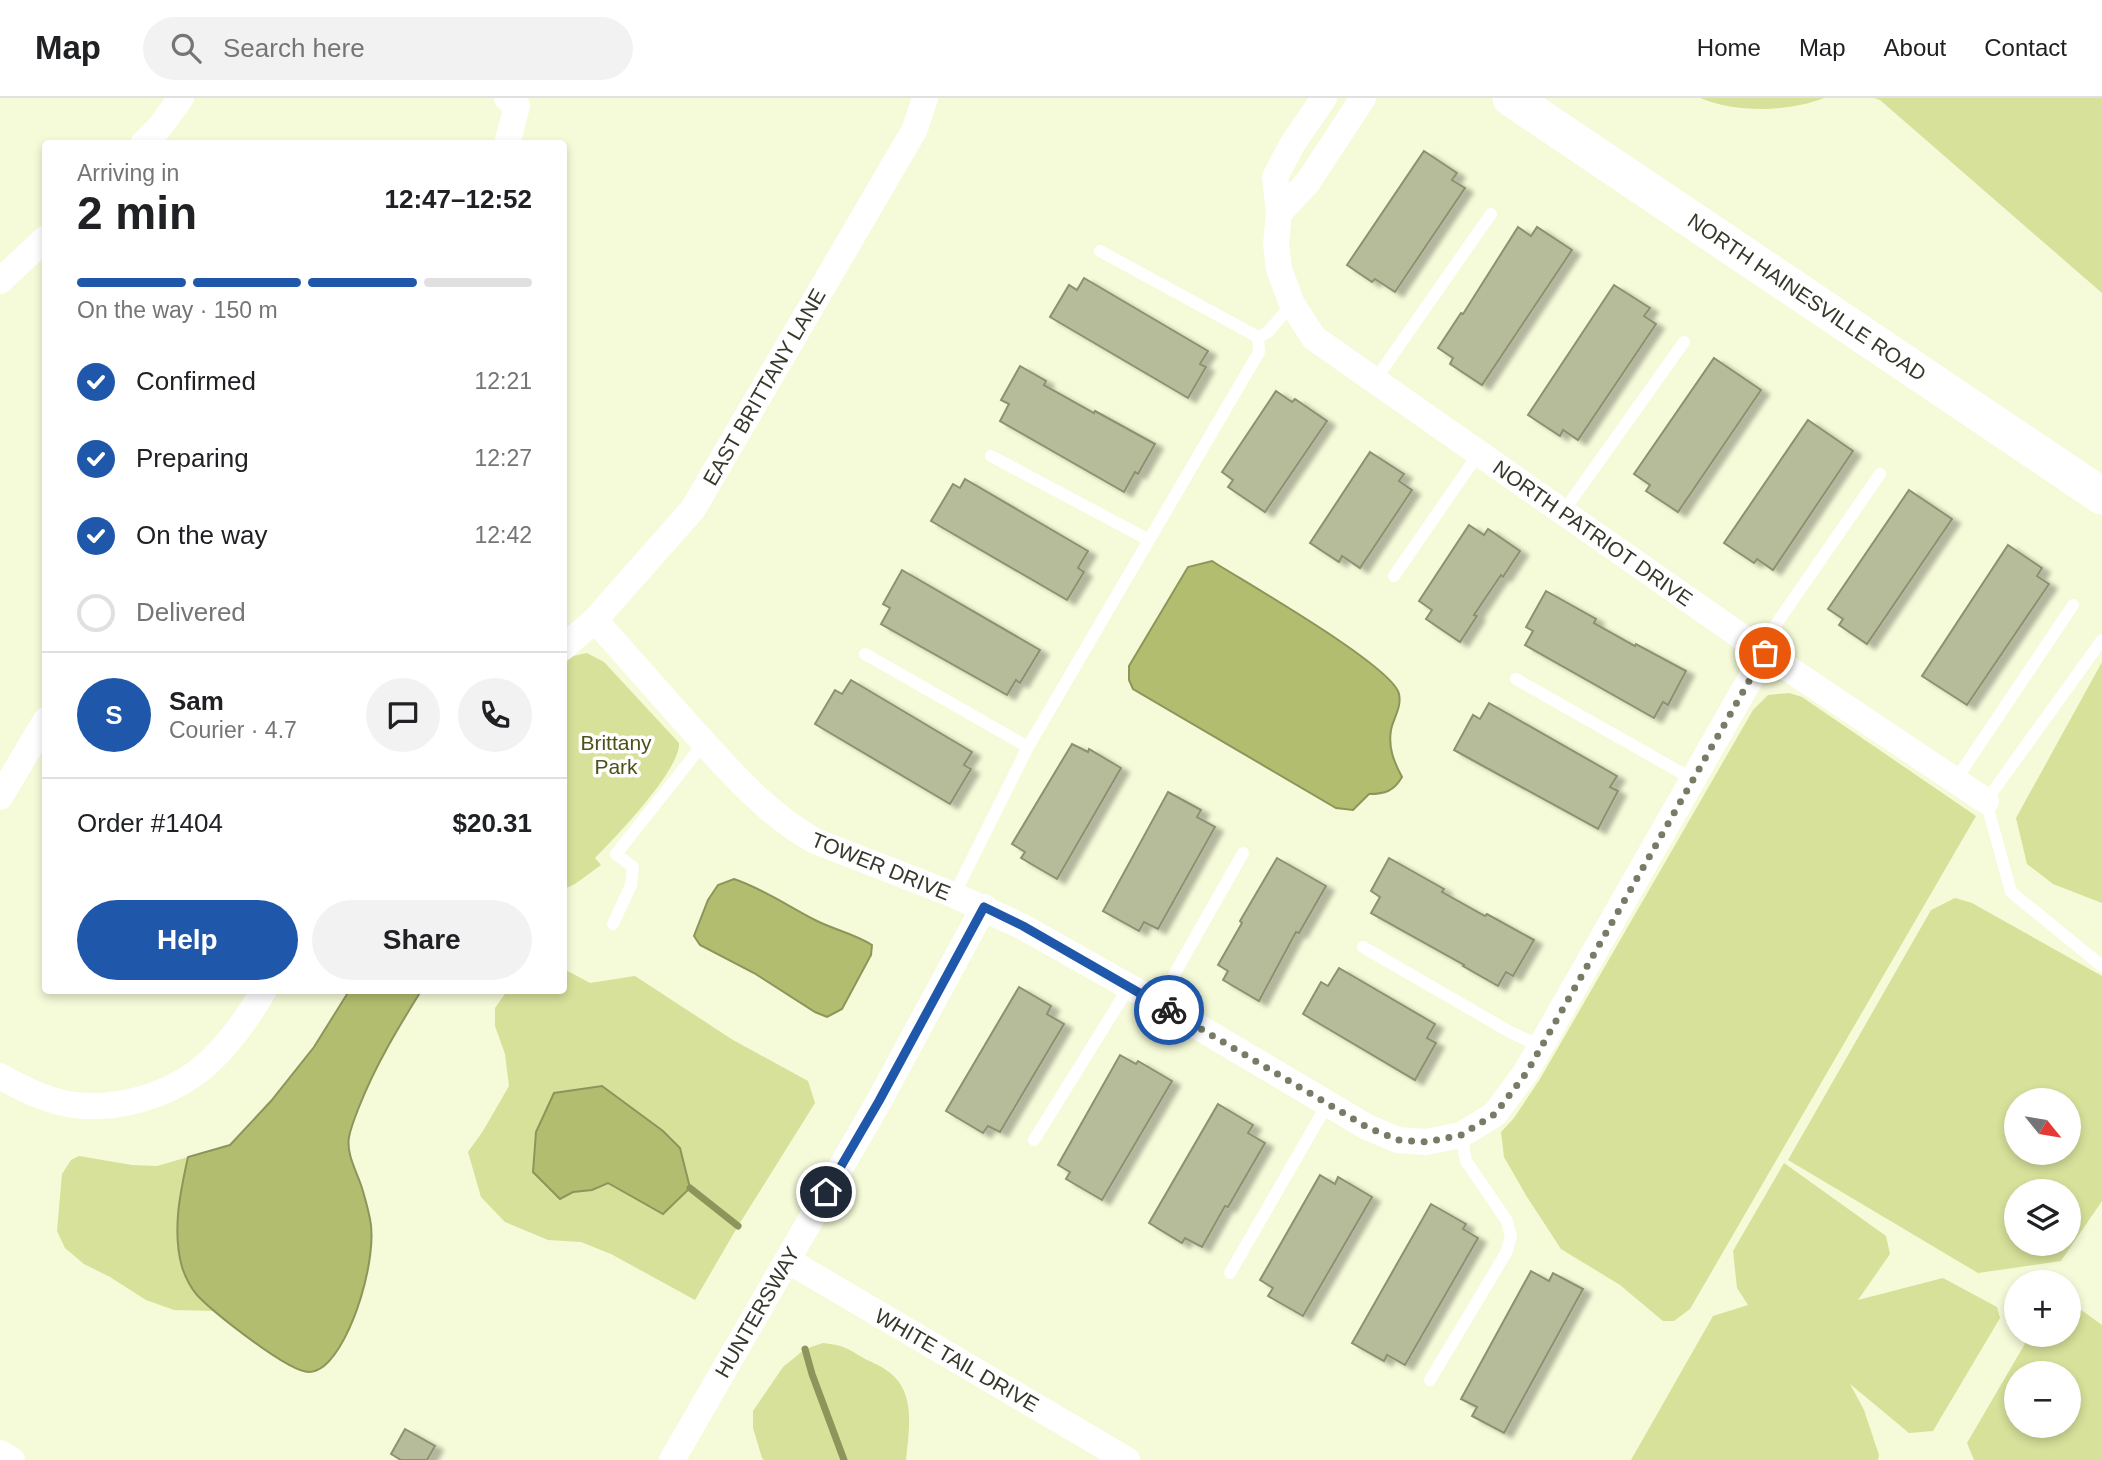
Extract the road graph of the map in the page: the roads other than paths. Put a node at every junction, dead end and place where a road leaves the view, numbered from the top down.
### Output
1 (181, 98) edge
2 (507, 98) edge
3 (925, 98) edge
4 (1324, 98) edge
5 (1363, 98) edge
6 (1511, 98) edge
7 (147, 140) edge
8 (508, 140) edge
9 (1279, 213) junction
10 (1491, 214) dead end
11 (42, 241) edge
12 (1100, 251) dead end
13 (2, 275) edge
14 (1292, 304) junction
15 (1258, 337) junction
16 (1684, 342) dead end
17 (1375, 380) junction
18 (1479, 453) junction
19 (991, 456) dead end
20 (1880, 474) dead end
21 (2102, 496) edge
22 (1563, 512) junction
23 (1149, 540) junction
24 (1394, 576) dead end
25 (2073, 605) dead end
26 (594, 620) junction
27 (2102, 640) edge
28 (567, 644) edge
29 (1762, 651) junction
30 (865, 654) dead end
31 (1516, 679) dead end
32 (42, 727) edge
33 (704, 743) junction
34 (1028, 747) junction
35 (1694, 780) junction
36 (1955, 780) junction
37 (0, 797) edge
38 (1986, 801) junction
39 (1243, 853) dead end
40 (954, 895) junction
41 (984, 907) junction
42 (612, 924) dead end
43 (1363, 947) dead end
44 (2102, 967) edge
45 (1129, 987) junction
46 (262, 994) edge
47 (1158, 1003) junction
48 (1542, 1047) junction
49 (0, 1076) edge
50 (1328, 1103) junction
51 (1461, 1135) junction
52 (1034, 1140) dead end
53 (787, 1260) junction
54 (1230, 1273) dead end
55 (1430, 1380) dead end
56 (0, 1453) edge
57 (12, 1460) edge
58 (672, 1460) edge
59 (1127, 1460) edge

1 - 7 street
2 - 8 street
3 - 26 street, EAST BRITTANY LANE
4 - 9 street, NORTH PATRIOT DRIVE
5 - 9 street
6 - 21 main road, NORTH HAINESVILLE ROAD
9 - 14 street, NORTH PATRIOT DRIVE
10 - 17 lane
11 - 13 street
12 - 15 lane
14 - 15 lane
14 - 17 street, NORTH PATRIOT DRIVE
15 - 23 lane
16 - 22 lane
17 - 18 street, NORTH PATRIOT DRIVE
18 - 22 street, NORTH PATRIOT DRIVE
18 - 24 lane
19 - 23 lane
20 - 29 lane
22 - 29 street, NORTH PATRIOT DRIVE
23 - 34 lane
25 - 36 lane
26 - 28 street, EAST BRITTANY LANE
26 - 33 street, TOWER DRIVE
27 - 38 lane
29 - 35 street, TOWER DRIVE
29 - 36 street, NORTH PATRIOT DRIVE
30 - 34 lane
31 - 35 lane
32 - 37 street
33 - 40 street, TOWER DRIVE
33 - 42 lane
34 - 40 lane
35 - 48 street, TOWER DRIVE
36 - 38 street, NORTH PATRIOT DRIVE
38 - 44 lane
39 - 47 lane
40 - 41 street, TOWER DRIVE
41 - 45 street, TOWER DRIVE
41 - 53 street, HUNTERSWAY
43 - 48 lane
45 - 47 street, TOWER DRIVE
45 - 52 lane
46 - 49 street
47 - 50 street, TOWER DRIVE
48 - 51 street, TOWER DRIVE
50 - 51 street, TOWER DRIVE
50 - 54 lane
51 - 55 lane
53 - 58 street, HUNTERSWAY
53 - 59 street, WHITE TAIL DRIVE
56 - 57 street

